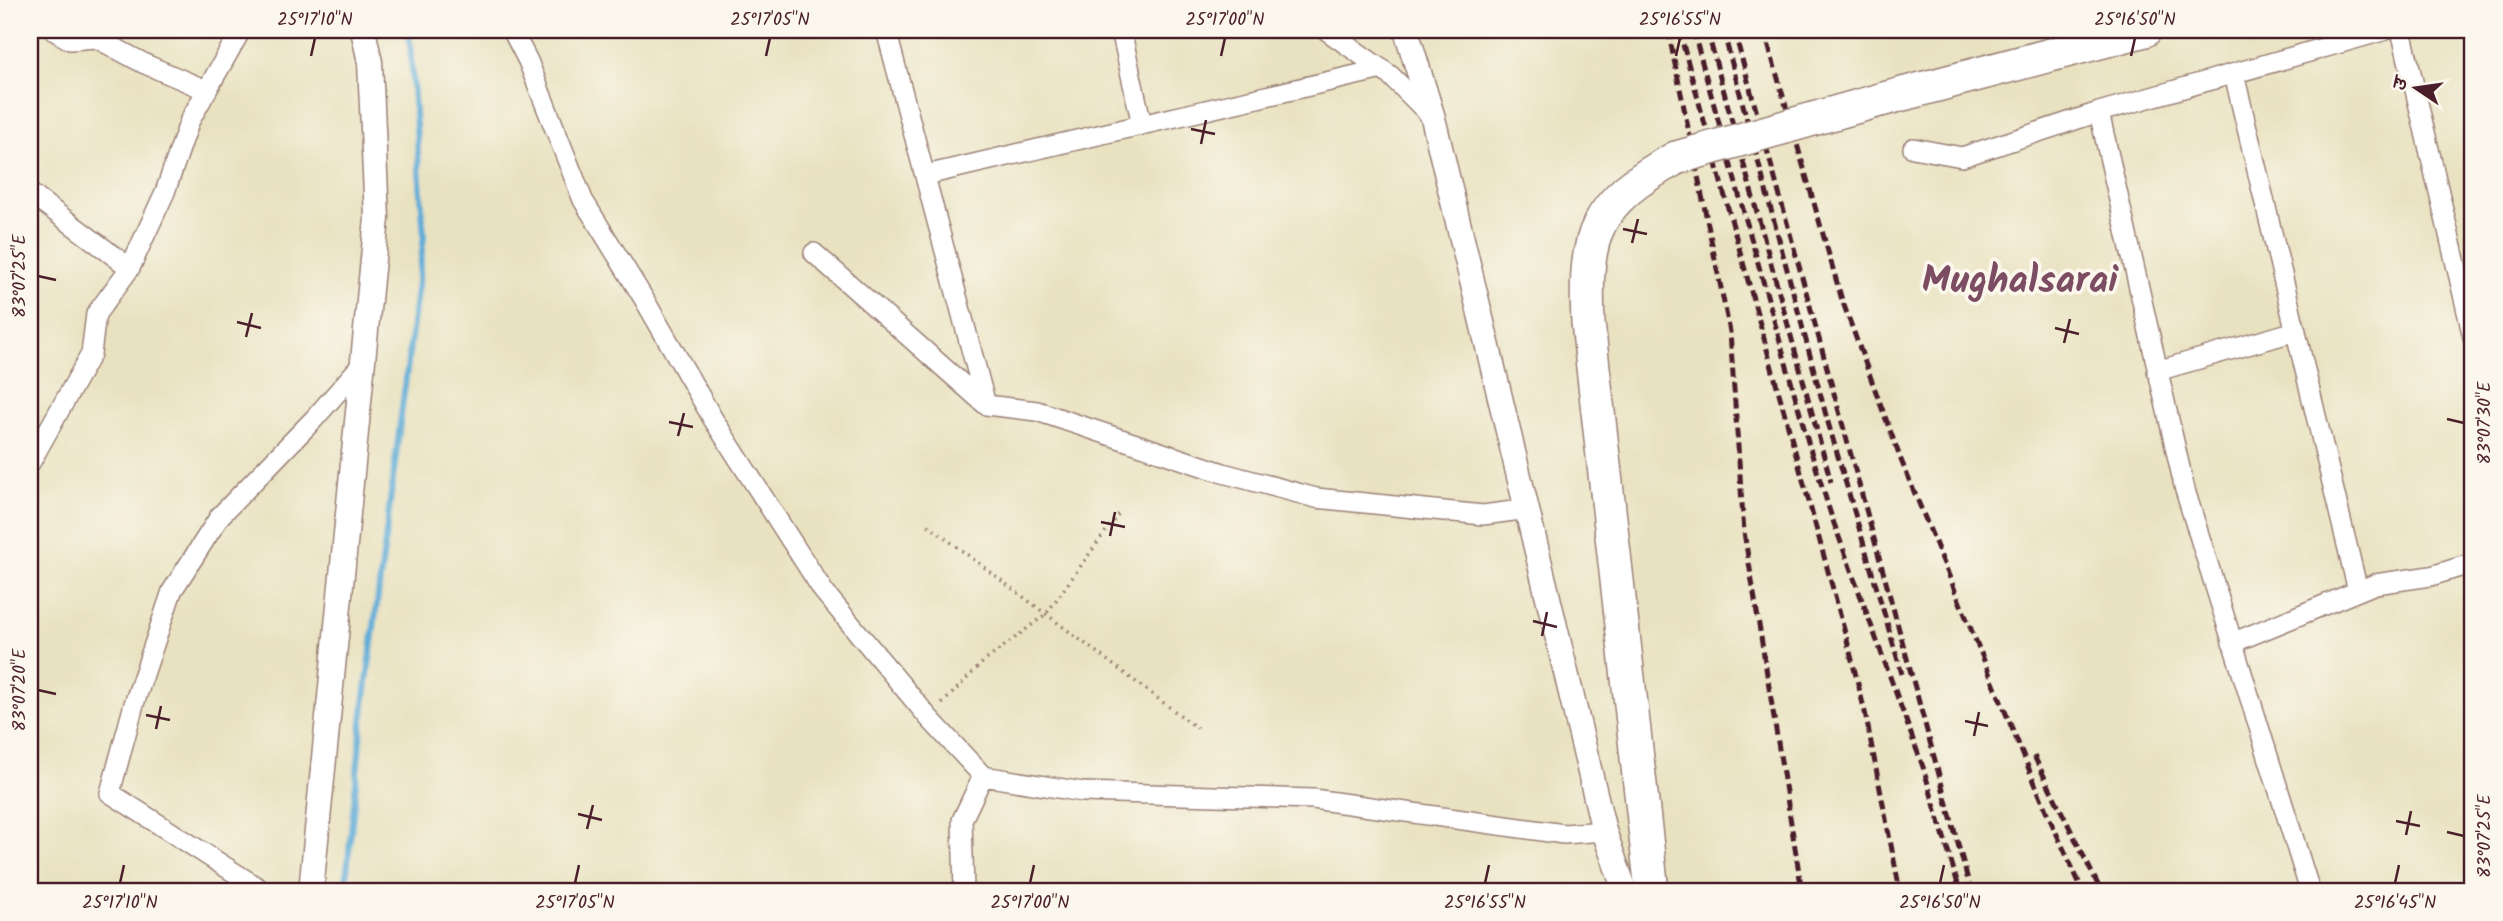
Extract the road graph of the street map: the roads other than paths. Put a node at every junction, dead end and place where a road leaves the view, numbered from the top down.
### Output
1 (53, 30) edge
2 (241, 30) edge
3 (363, 30) edge
4 (512, 30) edge
5 (886, 30) edge
6 (1121, 30) edge
7 (1326, 30) edge
8 (1406, 30) edge
9 (2145, 30) edge
10 (2386, 30) edge
11 (2401, 30) edge
12 (1382, 69) junction
13 (2234, 74) junction
14 (206, 90) junction
15 (2099, 112) junction
16 (1433, 118) junction
17 (1142, 125) junction
18 (1913, 148) dead end
19 (926, 175) junction
20 (30, 193) edge
21 (814, 253) dead end
22 (130, 268) junction
23 (2296, 331) junction
24 (2473, 337) edge
25 (363, 363) junction
26 (2157, 371) junction
27 (986, 405) junction
28 (30, 461) edge
29 (1528, 509) junction
30 (2473, 563) edge
31 (2358, 591) junction
32 (2232, 643) junction
33 (983, 776) junction
34 (1604, 831) junction
35 (262, 891) edge
36 (311, 891) edge
37 (964, 891) edge
38 (1625, 891) edge
39 (1653, 891) edge
40 (2310, 891) edge

1 - 14 street
2 - 14 street
3 - 25 street
4 - 33 street
5 - 19 street
6 - 17 street
7 - 12 street
8 - 16 street
9 - 39 highway, bridge
10 - 13 street
11 - 24 street
12 - 16 street
12 - 17 street
13 - 15 street
13 - 23 street
14 - 22 street
15 - 18 street
15 - 26 street
16 - 29 street
17 - 19 street
19 - 27 street
20 - 22 street
21 - 27 street
22 - 28 street
23 - 26 street
23 - 31 street
25 - 35 street
25 - 36 street
26 - 32 street
27 - 29 street
29 - 34 street
30 - 31 street
31 - 32 street
32 - 40 street
33 - 34 street
33 - 37 street
34 - 38 street

